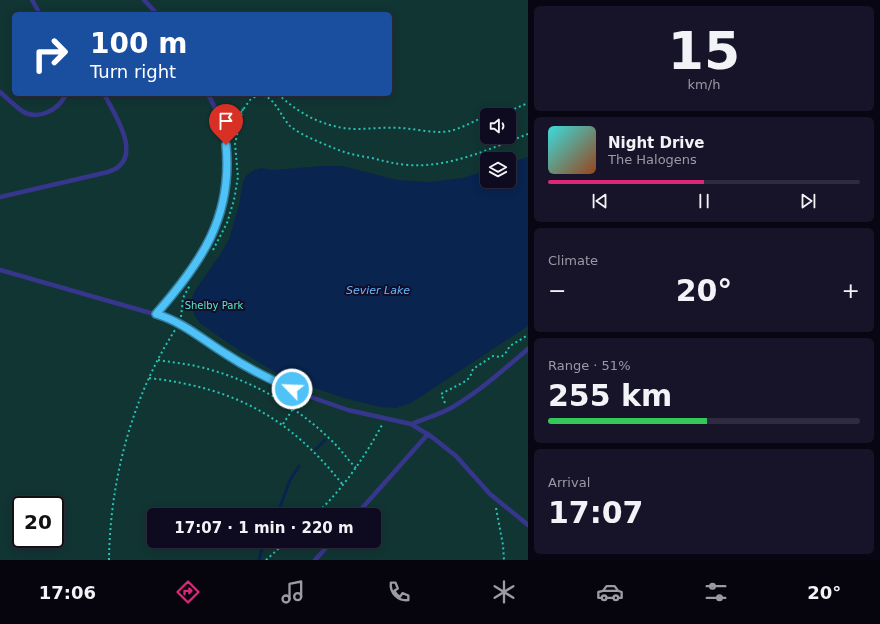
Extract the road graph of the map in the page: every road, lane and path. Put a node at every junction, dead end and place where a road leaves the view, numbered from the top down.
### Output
1 (32, 0) edge
2 (144, 0) edge
3 (39, 12) edge
4 (155, 12) edge
5 (0, 92) edge
6 (65, 96) edge
7 (105, 96) edge
8 (209, 96) edge
9 (252, 96) edge
10 (256, 96) edge
11 (262, 96) edge
12 (280, 96) edge
13 (250, 100) junction
14 (528, 104) edge
15 (516, 108) edge
16 (480, 119) edge
17 (528, 134) edge
18 (224, 137) junction
19 (0, 198) edge
20 (0, 270) edge
21 (156, 314) junction
22 (179, 323) junction
23 (528, 335) edge
24 (528, 349) edge
25 (158, 360) junction
26 (149, 378) junction
27 (293, 409) junction
28 (449, 409) junction
29 (385, 418) junction
30 (282, 424) junction
31 (411, 424) junction
32 (428, 434) junction
33 (356, 468) junction
34 (344, 485) junction
35 (495, 507) dead end
36 (323, 508) edge
37 (362, 508) edge
38 (528, 525) edge
39 (279, 548) edge
40 (326, 548) edge
41 (108, 560) edge
42 (266, 560) edge
43 (315, 560) edge
44 (504, 560) edge

1 - 3 lane
2 - 4 lane
5 - 6 lane
7 - 19 lane
8 - 18 lane
9 - 13 path
10 - 13 path
11 - 17 path
12 - 16 path
13 - 18 path
14 - 15 path
18 - 21 lane
20 - 21 lane
21 - 22 lane
22 - 25 path
22 - 29 lane
23 - 28 path
24 - 28 lane
25 - 26 path
25 - 27 path
26 - 30 path
26 - 41 path
27 - 30 path
27 - 33 path
28 - 31 lane
29 - 31 lane
29 - 33 path
30 - 34 path
31 - 32 lane
32 - 37 lane
32 - 38 lane
33 - 34 path
34 - 36 path
35 - 44 path
39 - 42 path
40 - 43 lane

